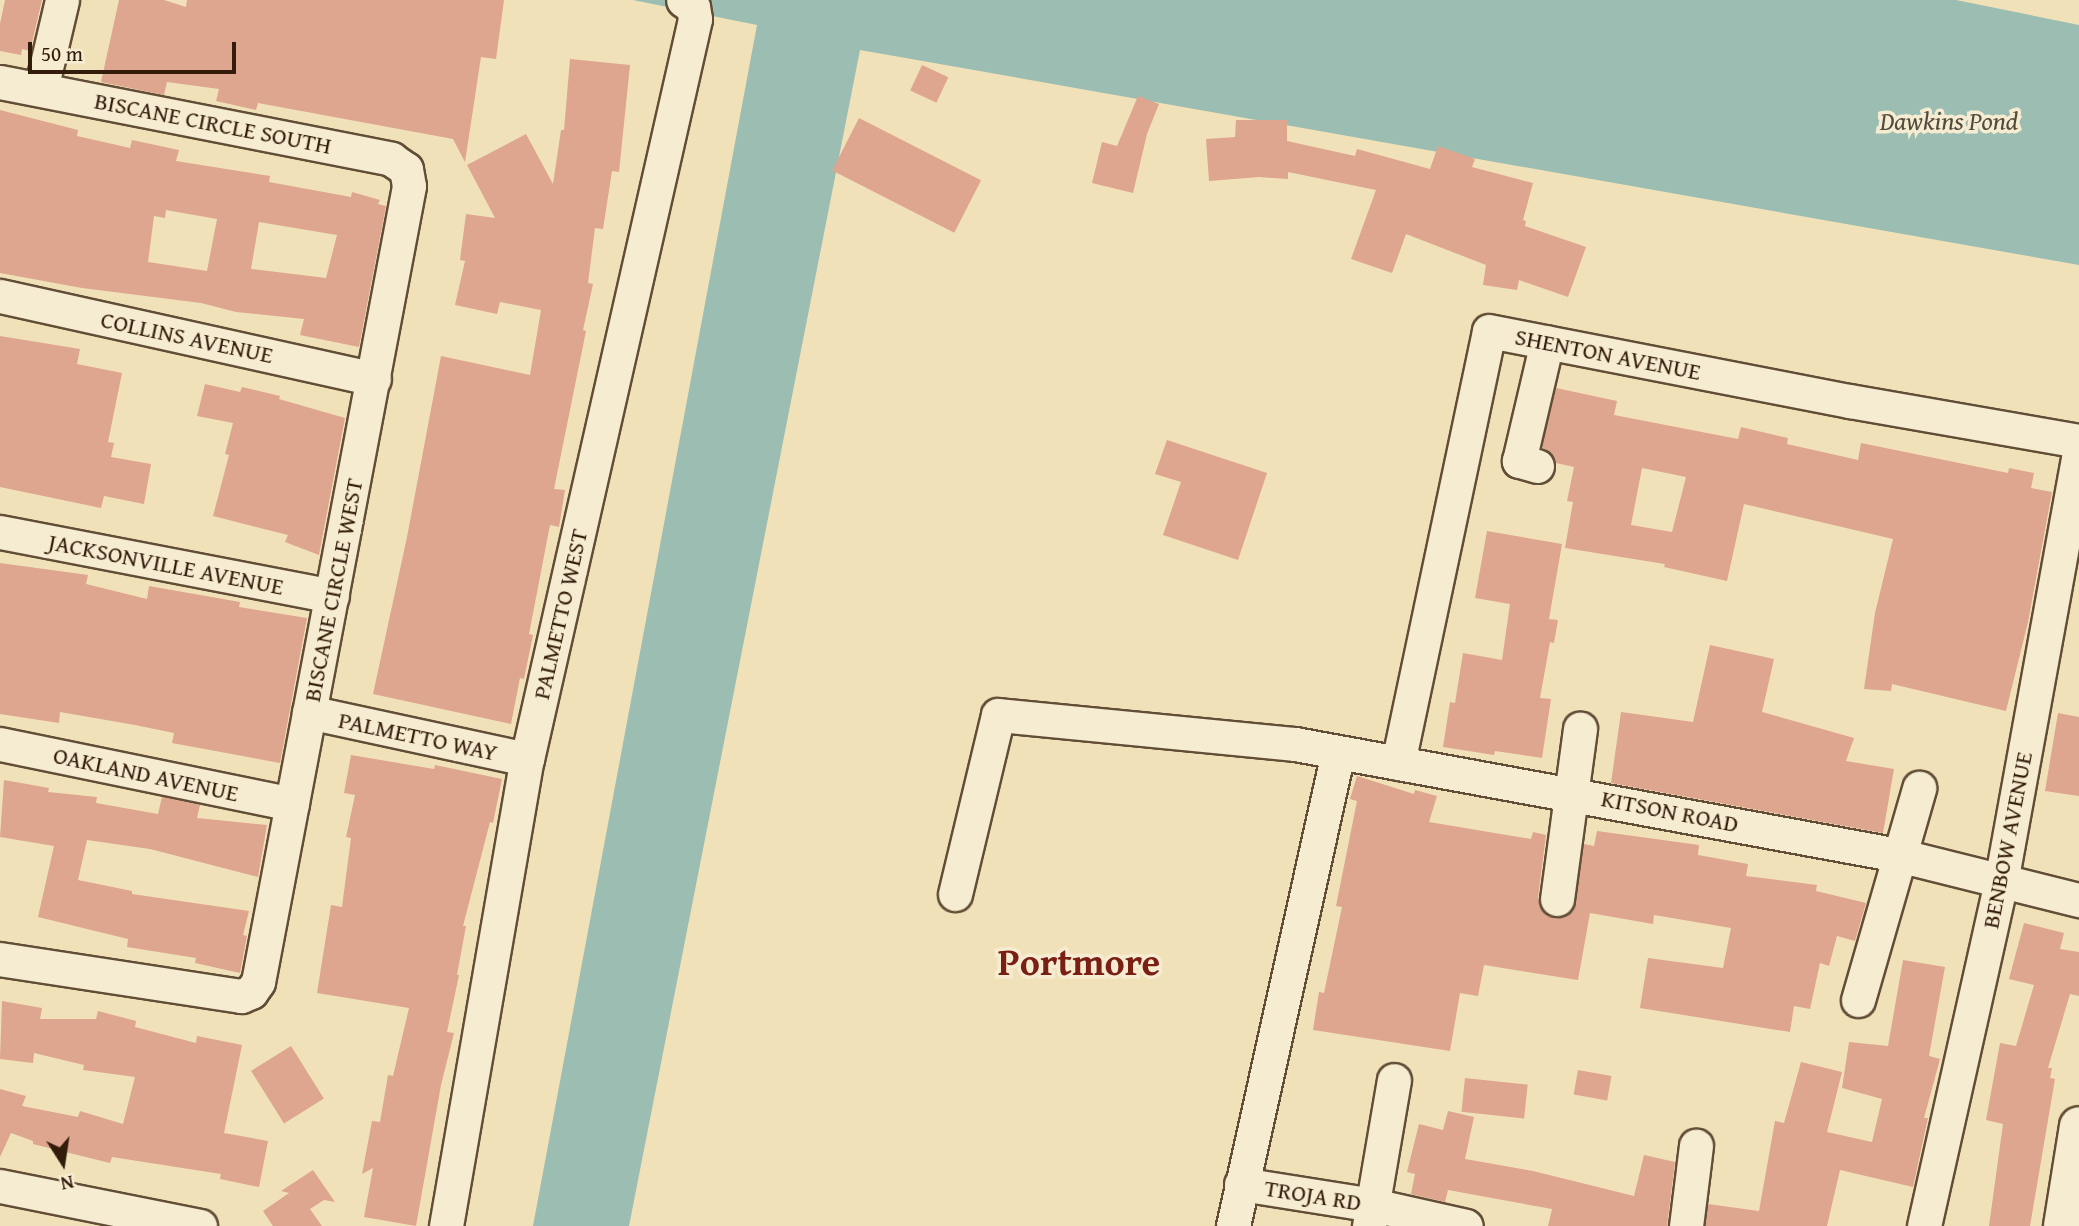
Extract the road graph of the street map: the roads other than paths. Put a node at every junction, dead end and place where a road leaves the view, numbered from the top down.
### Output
1 (62, 0) edge
2 (688, 4) edge
3 (0, 82) edge
4 (41, 89) junction
5 (409, 186) joint
6 (0, 296) edge
7 (1547, 342) junction
8 (374, 379) junction
9 (2079, 441) edge
10 (2079, 451) edge
11 (1538, 467) dead end
12 (0, 531) edge
13 (332, 596) junction
14 (309, 712) junction
15 (1580, 729) dead end
16 (0, 744) edge
17 (1338, 752) junction
18 (527, 759) junction
19 (1398, 763) junction
20 (1919, 788) dead end
21 (1569, 792) junction
22 (292, 804) junction
23 (1898, 855) junction
24 (2001, 882) junction
25 (955, 894) dead end
26 (1557, 899) dead end
27 (2079, 900) edge
28 (0, 959) edge
29 (1858, 1000) dead end
30 (1394, 1080) dead end
31 (2079, 1126) edge
32 (1696, 1146) dead end
33 (1241, 1184) junction
34 (0, 1186) edge
35 (1371, 1215) edge
36 (200, 1226) edge
37 (446, 1226) edge
38 (1233, 1226) edge
39 (1466, 1226) edge
40 (1686, 1226) edge
41 (1924, 1226) edge
42 (2063, 1226) edge

1 - 4 street
2 - 18 street, PALMETTO WEST
3 - 4 street, BISCANE CIRCLE SOUTH
4 - 5 street, BISCANE CIRCLE SOUTH
5 - 8 street, BISCANE CIRCLE WEST
6 - 8 street, COLLINS AVENUE
7 - 9 street, SHENTON AVENUE
7 - 11 street
7 - 19 street, SHENTON AVENUE
8 - 13 street, BISCANE CIRCLE WEST
10 - 24 street, BENBOW AVENUE
12 - 13 street, JACKSONVILLE AVENUE
13 - 14 street, BISCANE CIRCLE WEST
14 - 18 street, PALMETTO WAY
14 - 22 street, BISCANE CIRCLE WEST
15 - 21 street
16 - 22 street, OAKLAND AVENUE
17 - 19 street, KITSON ROAD
17 - 25 street, KITSON ROAD
17 - 33 street
18 - 37 street, PALMETTO WEST
19 - 21 street, KITSON ROAD
20 - 23 street
21 - 23 street, KITSON ROAD
21 - 26 street
22 - 28 street, BISCANE CIRCLE WEST
23 - 24 street, KITSON ROAD
23 - 29 street
24 - 27 street, KITSON ROAD
24 - 41 street, BENBOW AVENUE
30 - 35 street
31 - 42 street
32 - 40 street
33 - 35 street, TROJA RD
33 - 38 street
34 - 36 street
35 - 39 street, TROJA RD

